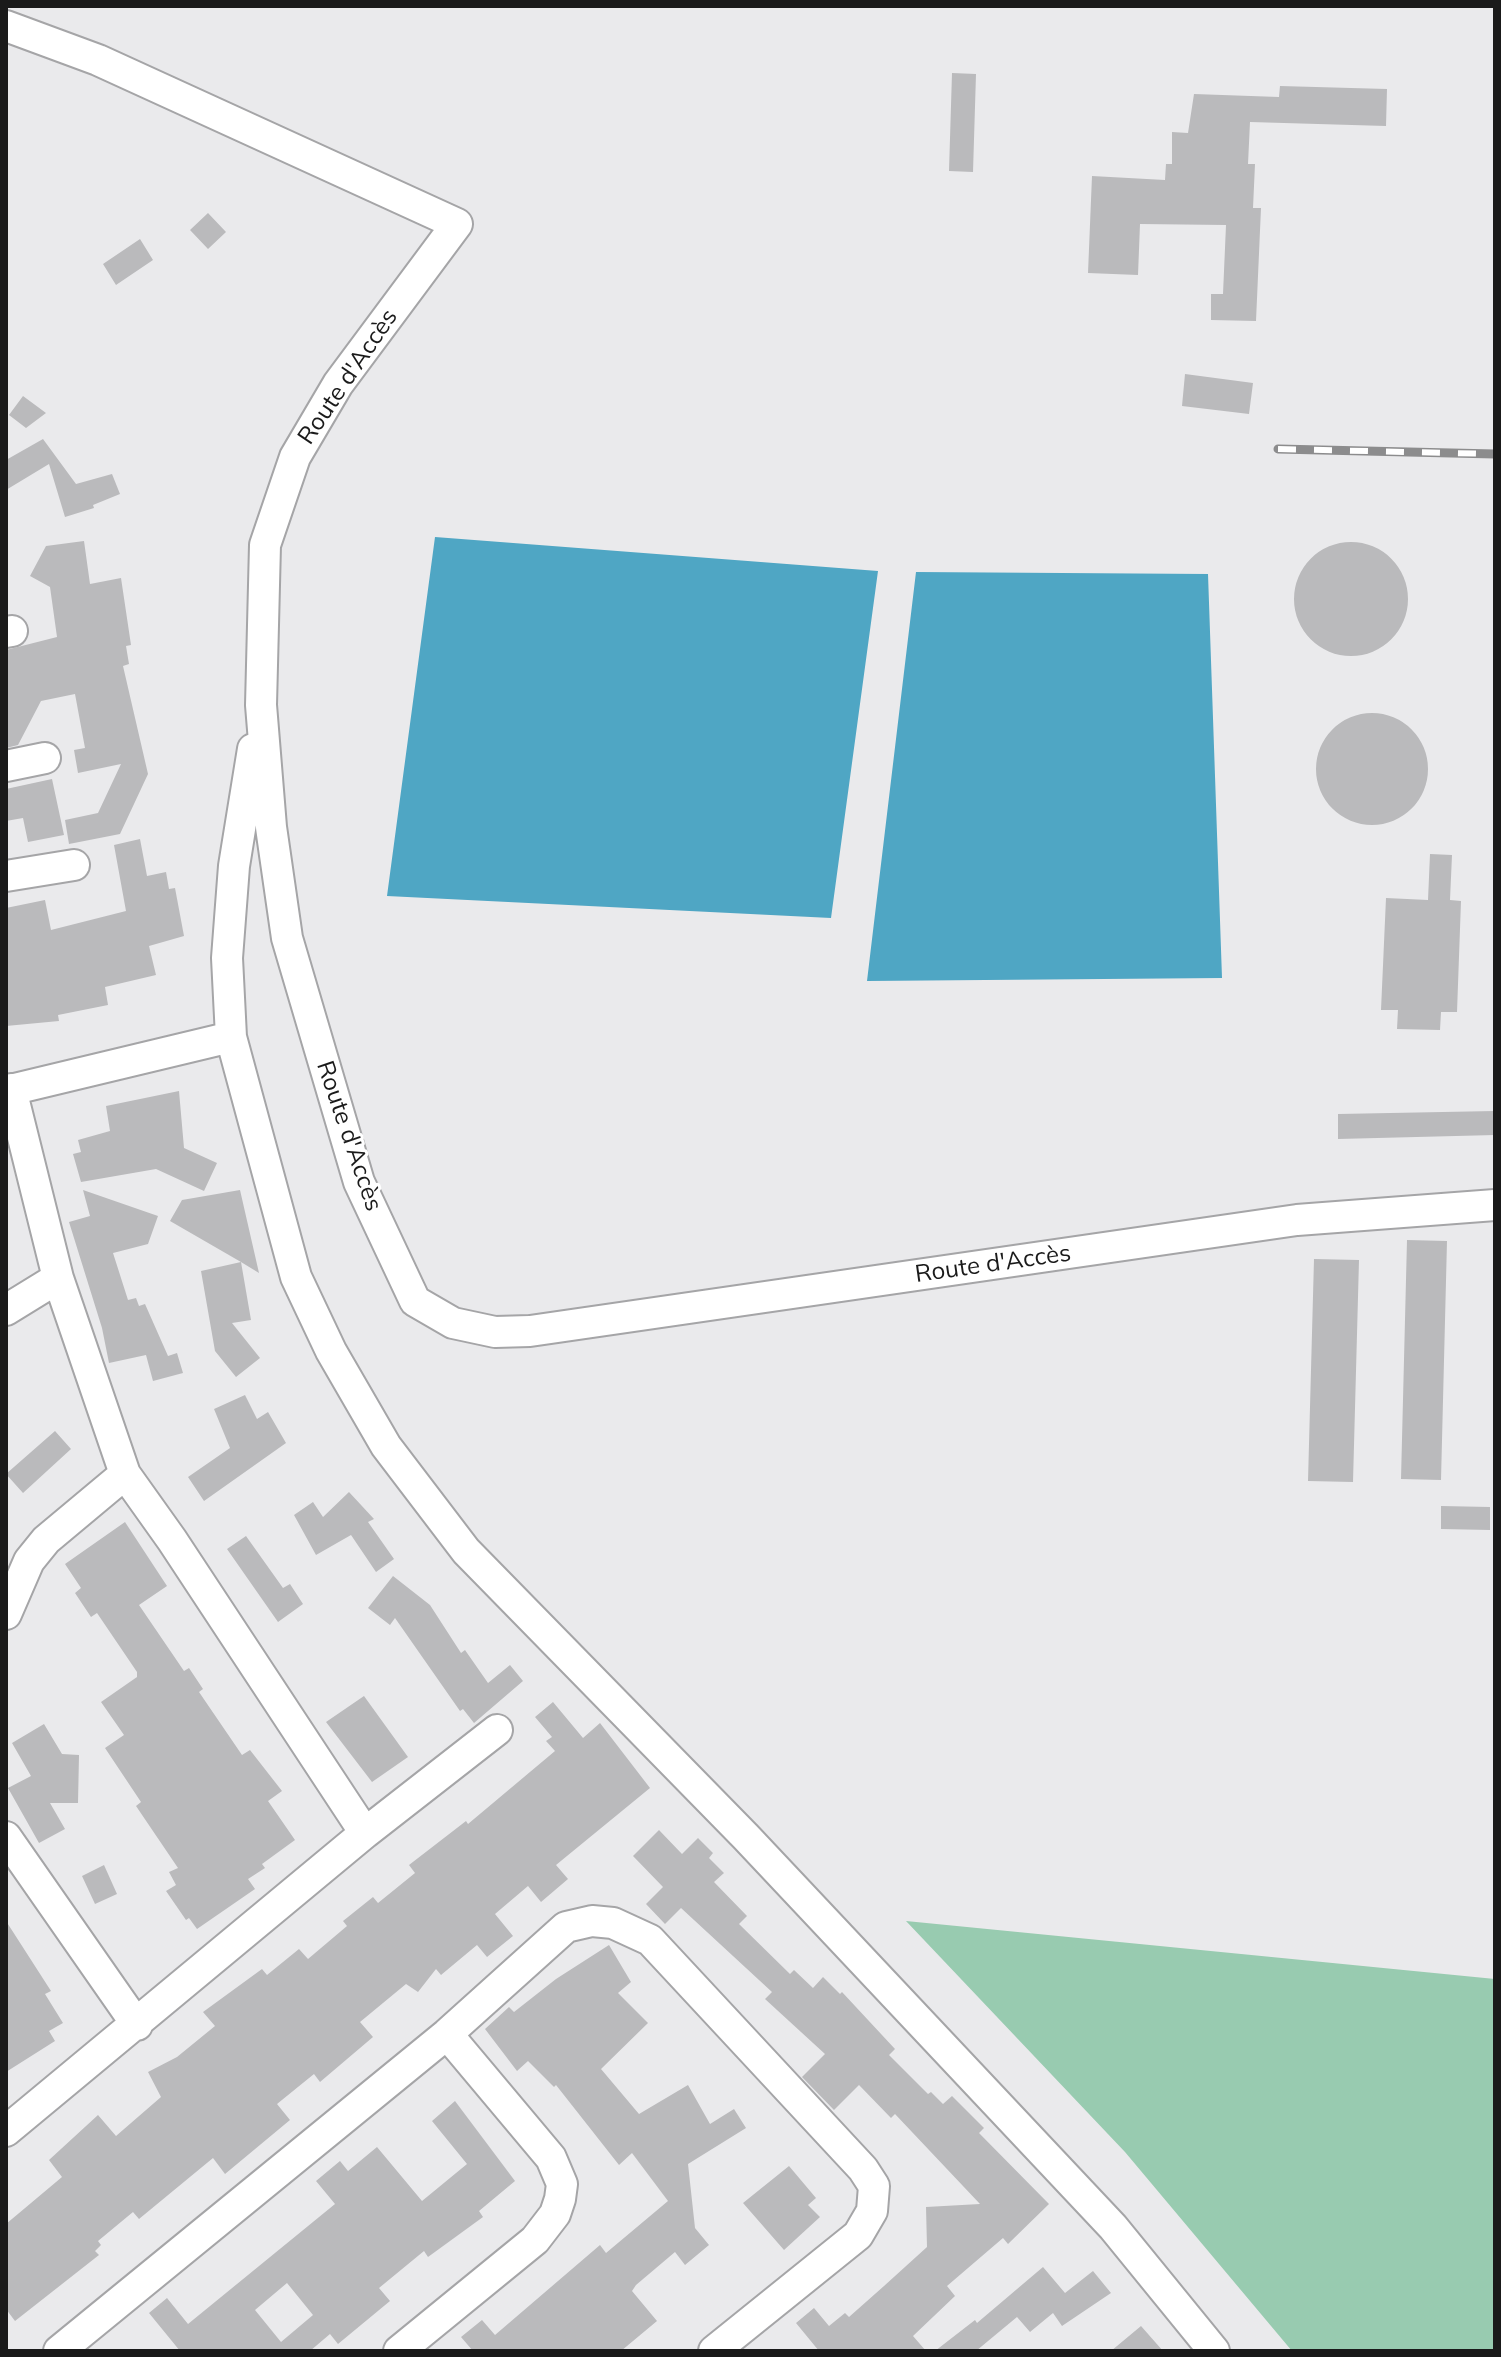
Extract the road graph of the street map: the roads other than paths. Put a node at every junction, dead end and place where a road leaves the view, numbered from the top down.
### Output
1 (6, 26) edge
2 (261, 705) junction
3 (45, 758) dead end
4 (6, 766) edge
5 (74, 865) dead end
6 (6, 876) edge
7 (231, 1037) junction
8 (8, 1090) edge
9 (1495, 1205) edge
10 (58, 1278) junction
11 (6, 1310) edge
12 (125, 1474) junction
13 (6, 1614) edge
14 (497, 1730) dead end
15 (365, 1833) junction
16 (6, 1837) edge
17 (137, 2025) junction
18 (447, 2034) junction
19 (6, 2131) edge
20 (59, 2351) edge
21 (399, 2351) edge
22 (714, 2351) edge
23 (1214, 2351) edge

1 - 2 street, Route d'Accès
2 - 7 street
2 - 9 street, Route d'Accès
3 - 4 street
5 - 6 street
7 - 8 street
7 - 23 street
8 - 10 street
10 - 11 street
10 - 12 street
12 - 13 street
12 - 15 street
14 - 15 street
15 - 17 street
16 - 17 street
17 - 19 street
18 - 20 street
18 - 21 street
18 - 22 street

